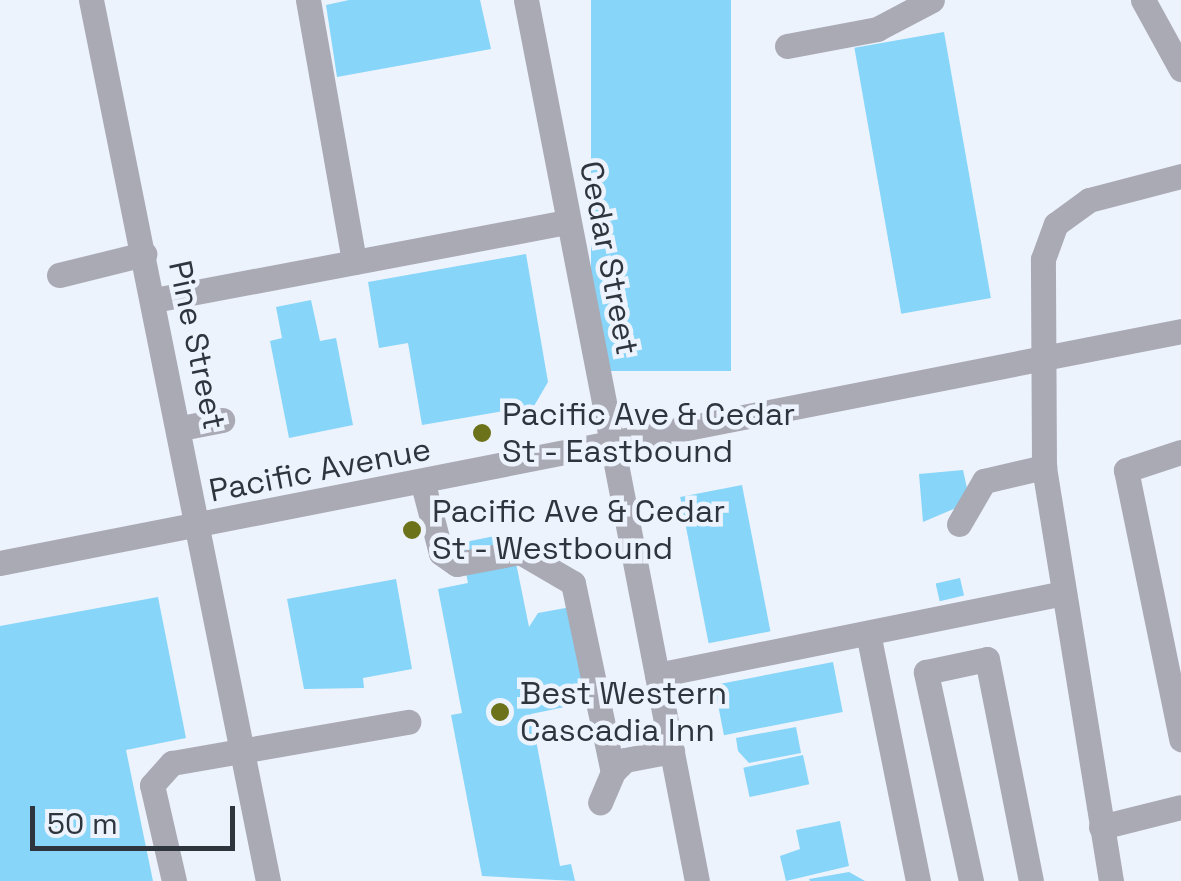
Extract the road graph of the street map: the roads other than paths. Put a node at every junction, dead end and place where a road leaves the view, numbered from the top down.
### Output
1 (91, 0) edge
2 (308, 0) edge
3 (526, 0) edge
4 (932, 0) edge
5 (1143, 0) edge
6 (787, 46) dead end
7 (1181, 70) edge
8 (1181, 176) edge
9 (568, 222) junction
10 (144, 254) junction
11 (354, 262) junction
12 (59, 274) dead end
13 (154, 300) junction
14 (1181, 330) edge
15 (1039, 360) junction
16 (222, 420) dead end
17 (181, 428) junction
18 (612, 449) junction
19 (1181, 452) edge
20 (1044, 468) junction
21 (423, 484) junction
22 (959, 524) dead end
23 (201, 526) junction
24 (0, 563) edge
25 (1060, 594) junction
26 (868, 633) junction
27 (657, 675) junction
28 (408, 722) dead end
29 (1181, 739) edge
30 (672, 751) junction
31 (243, 752) junction
32 (612, 772) junction
33 (600, 802) dead end
34 (1181, 807) edge
35 (1101, 827) junction
36 (174, 881) edge
37 (268, 881) edge
38 (697, 881) edge
39 (918, 881) edge
40 (971, 881) edge
41 (1031, 881) edge
42 (1111, 881) edge

1 - 10 street, Pine Street
2 - 11 street
3 - 9 street, Cedar Street
4 - 6 street
5 - 7 street
8 - 15 street
9 - 11 street
9 - 18 street, Cedar Street
10 - 12 street
10 - 13 street, Pine Street
11 - 13 street
13 - 17 street, Pine Street
14 - 15 street, Pacific Avenue
15 - 18 street, Pacific Avenue
15 - 20 street
16 - 17 street
17 - 23 street, Pine Street
18 - 21 street, Pacific Avenue
18 - 27 street, Cedar Street
19 - 29 street
20 - 22 street
20 - 25 street
21 - 23 street, Pacific Avenue
21 - 32 street
23 - 24 street, Pacific Avenue
23 - 31 street, Pine Street
25 - 26 street
25 - 35 street
26 - 27 street
26 - 39 street
27 - 30 street, Cedar Street
28 - 31 street
30 - 32 street
30 - 38 street, Cedar Street
31 - 36 street
31 - 37 street, Pine Street
32 - 33 street
34 - 35 street
35 - 42 street
40 - 41 street

